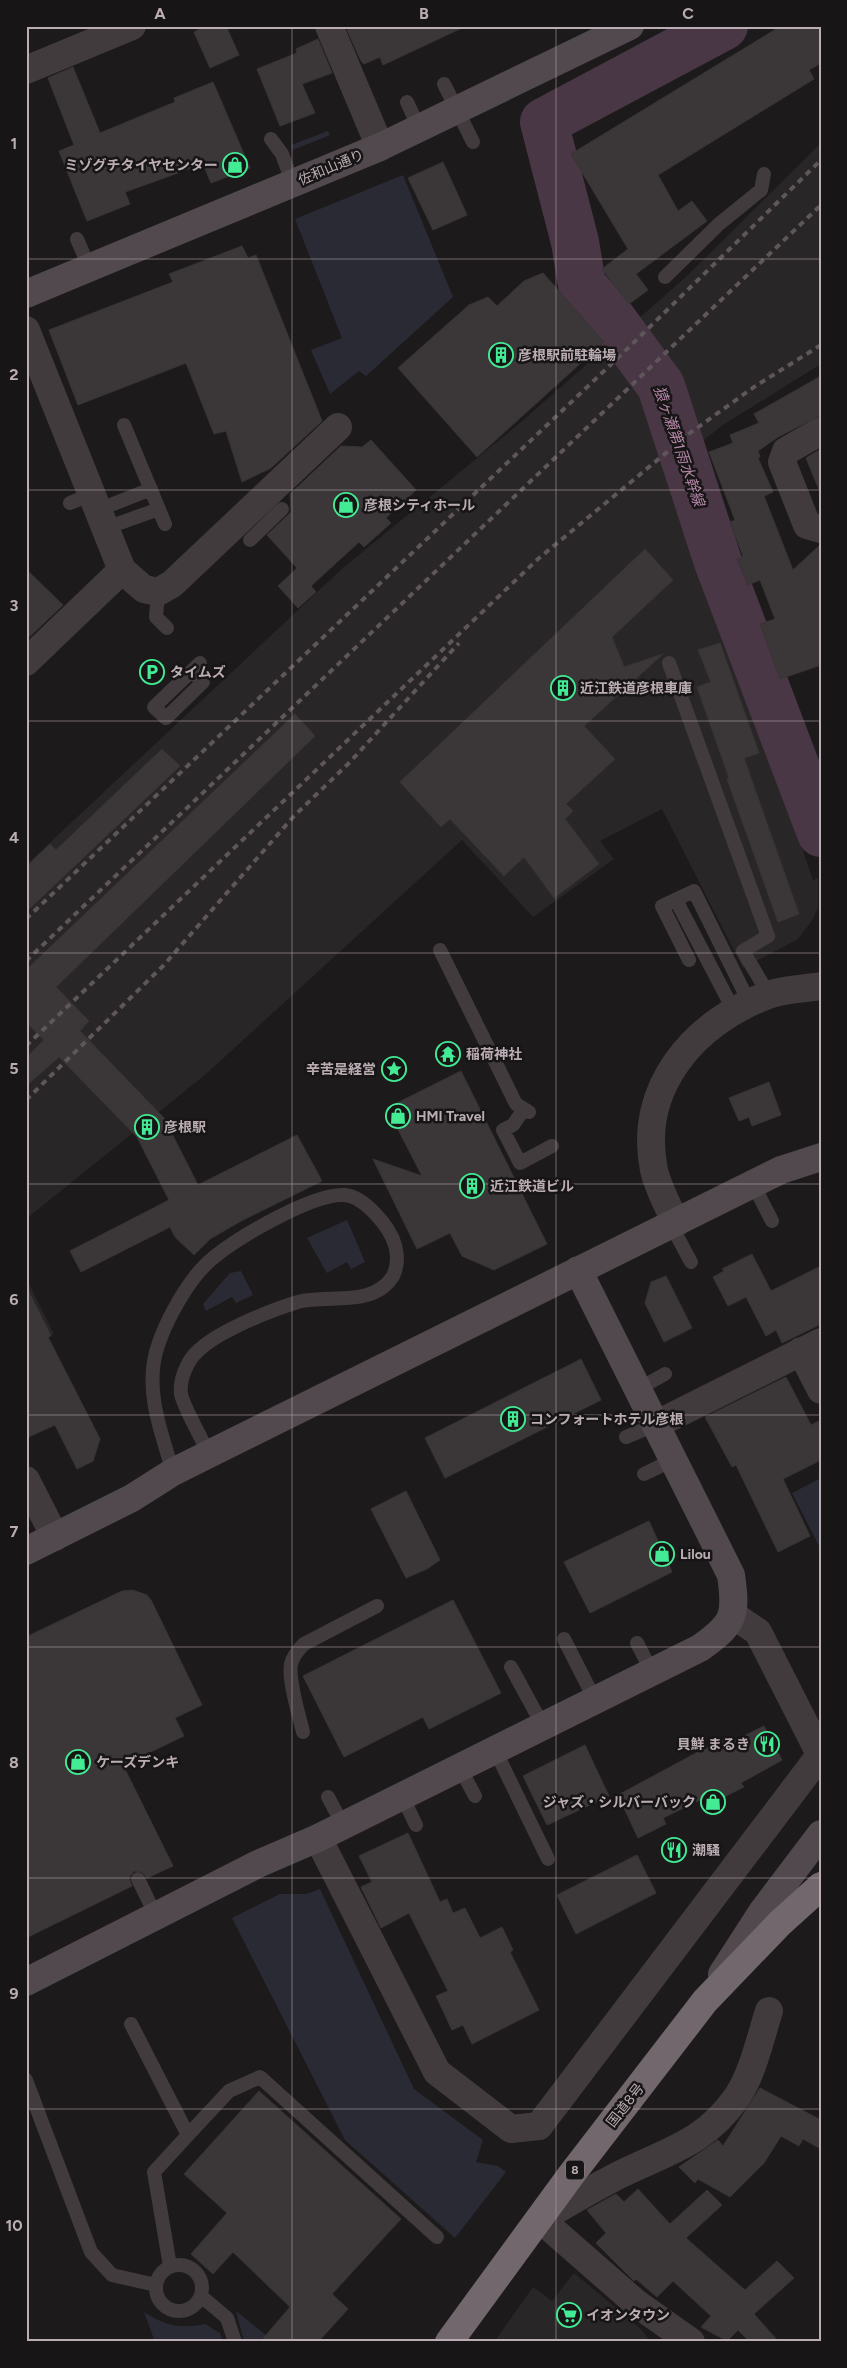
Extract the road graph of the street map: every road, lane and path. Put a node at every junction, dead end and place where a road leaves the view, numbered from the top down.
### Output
1 (132, 26) edge
2 (329, 26) edge
3 (630, 26) edge
4 (26, 70) edge
5 (444, 84) dead end
6 (407, 102) dead end
7 (458, 109) junction
8 (419, 128) junction
9 (271, 139) dead end
10 (473, 142) dead end
11 (380, 147) junction
12 (764, 174) dead end
13 (293, 184) junction
14 (77, 239) dead end
15 (89, 267) junction
16 (665, 277) dead end
17 (26, 294) edge
18 (26, 330) edge
19 (124, 425) dead end
20 (338, 427) dead end
21 (821, 431) edge
22 (151, 489) junction
23 (92, 509) junction
24 (159, 509) junction
25 (282, 509) dead end
26 (165, 524) dead end
27 (821, 529) edge
28 (250, 540) dead end
29 (122, 570) junction
30 (158, 592) junction
31 (167, 628) dead end
32 (27, 659) edge
33 (669, 663) dead end
34 (676, 900) junction
35 (440, 950) dead end
36 (689, 960) dead end
37 (821, 986) edge
38 (751, 1003) junction
39 (552, 1146) dead end
40 (821, 1157) edge
41 (753, 1184) junction
42 (772, 1221) dead end
43 (673, 1224) junction
44 (691, 1262) dead end
45 (578, 1270) junction
46 (811, 1346) edge
47 (665, 1374) dead end
48 (638, 1389) junction
49 (821, 1390) edge
50 (655, 1425) junction
51 (626, 1437) dead end
52 (208, 1454) junction
53 (673, 1460) junction
54 (173, 1472) junction
55 (644, 1474) dead end
56 (29, 1475) edge
57 (55, 1537) junction
58 (26, 1551) edge
59 (377, 1606) dead end
60 (732, 1615) junction
61 (564, 1640) dead end
62 (637, 1643) dead end
63 (511, 1667) dead end
64 (652, 1672) junction
65 (595, 1700) junction
66 (543, 1726) junction
67 (303, 1732) dead end
68 (495, 1750) junction
69 (821, 1754) edge
70 (460, 1768) junction
71 (402, 1796) junction
72 (475, 1796) dead end
73 (328, 1797) dead end
74 (416, 1825) dead end
75 (343, 1826) junction
76 (821, 1834) edge
77 (318, 1838) junction
78 (548, 1859) dead end
79 (138, 1879) dead end
80 (821, 1886) edge
81 (156, 1916) junction
82 (26, 1982) edge
83 (705, 2001) junction
84 (769, 2012) dead end
85 (131, 2024) dead end
86 (26, 2080) edge
87 (188, 2135) junction
88 (540, 2219) junction
89 (437, 2238) dead end
90 (170, 2266) junction
91 (156, 2285) junction
92 (201, 2296) junction
93 (235, 2342) edge
94 (449, 2342) edge
95 (691, 2342) edge

1 - 4 street
2 - 11 street
3 - 7 street, 佐和山通り
5 - 7 lane
6 - 8 lane
7 - 8 street, 佐和山通り
7 - 10 lane
8 - 11 street, 佐和山通り
9 - 13 lane
11 - 13 street, 佐和山通り
12 - 16 lane
13 - 15 street, 佐和山通り
14 - 15 lane
15 - 17 street, 佐和山通り
18 - 23 street
19 - 22 lane
20 - 30 street
21 - 27 street
22 - 23 lane
22 - 24 lane
23 - 24 lane
23 - 29 street
24 - 26 lane
25 - 28 lane
29 - 30 street
29 - 32 street
30 - 31 lane
33 - 38 lane
34 - 36 lane
34 - 38 lane
34 - 38 lane
35 - 39 lane
37 - 38 street
38 - 43 street
40 - 41 street
41 - 42 lane
41 - 43 street
43 - 44 lane
43 - 45 street
45 - 48 street
45 - 52 street
46 - 49 street
46 - 50 street
47 - 48 lane
48 - 50 street
50 - 51 lane
50 - 53 street
52 - 54 street
52 - 54 lane
53 - 55 lane
53 - 60 street
54 - 57 street
56 - 57 street
57 - 58 street
59 - 67 lane
60 - 64 street
60 - 69 street
61 - 65 lane
62 - 64 lane
63 - 66 lane
64 - 65 street
65 - 66 street
66 - 68 street
68 - 70 street
68 - 78 lane
69 - 77 street
70 - 71 street
70 - 72 lane
71 - 74 lane
71 - 75 street
73 - 75 lane
75 - 77 street
76 - 83 street
77 - 81 street
79 - 81 lane
80 - 83 highway, 国道8号 / 8
81 - 82 street
83 - 88 highway, 国道8号 / 8
84 - 88 street
85 - 87 lane
86 - 91 lane
87 - 89 lane
87 - 90 lane
88 - 94 highway, 国道8号 / 8
88 - 95 street
90 - 91 lane
90 - 92 lane
91 - 92 lane
92 - 93 lane

